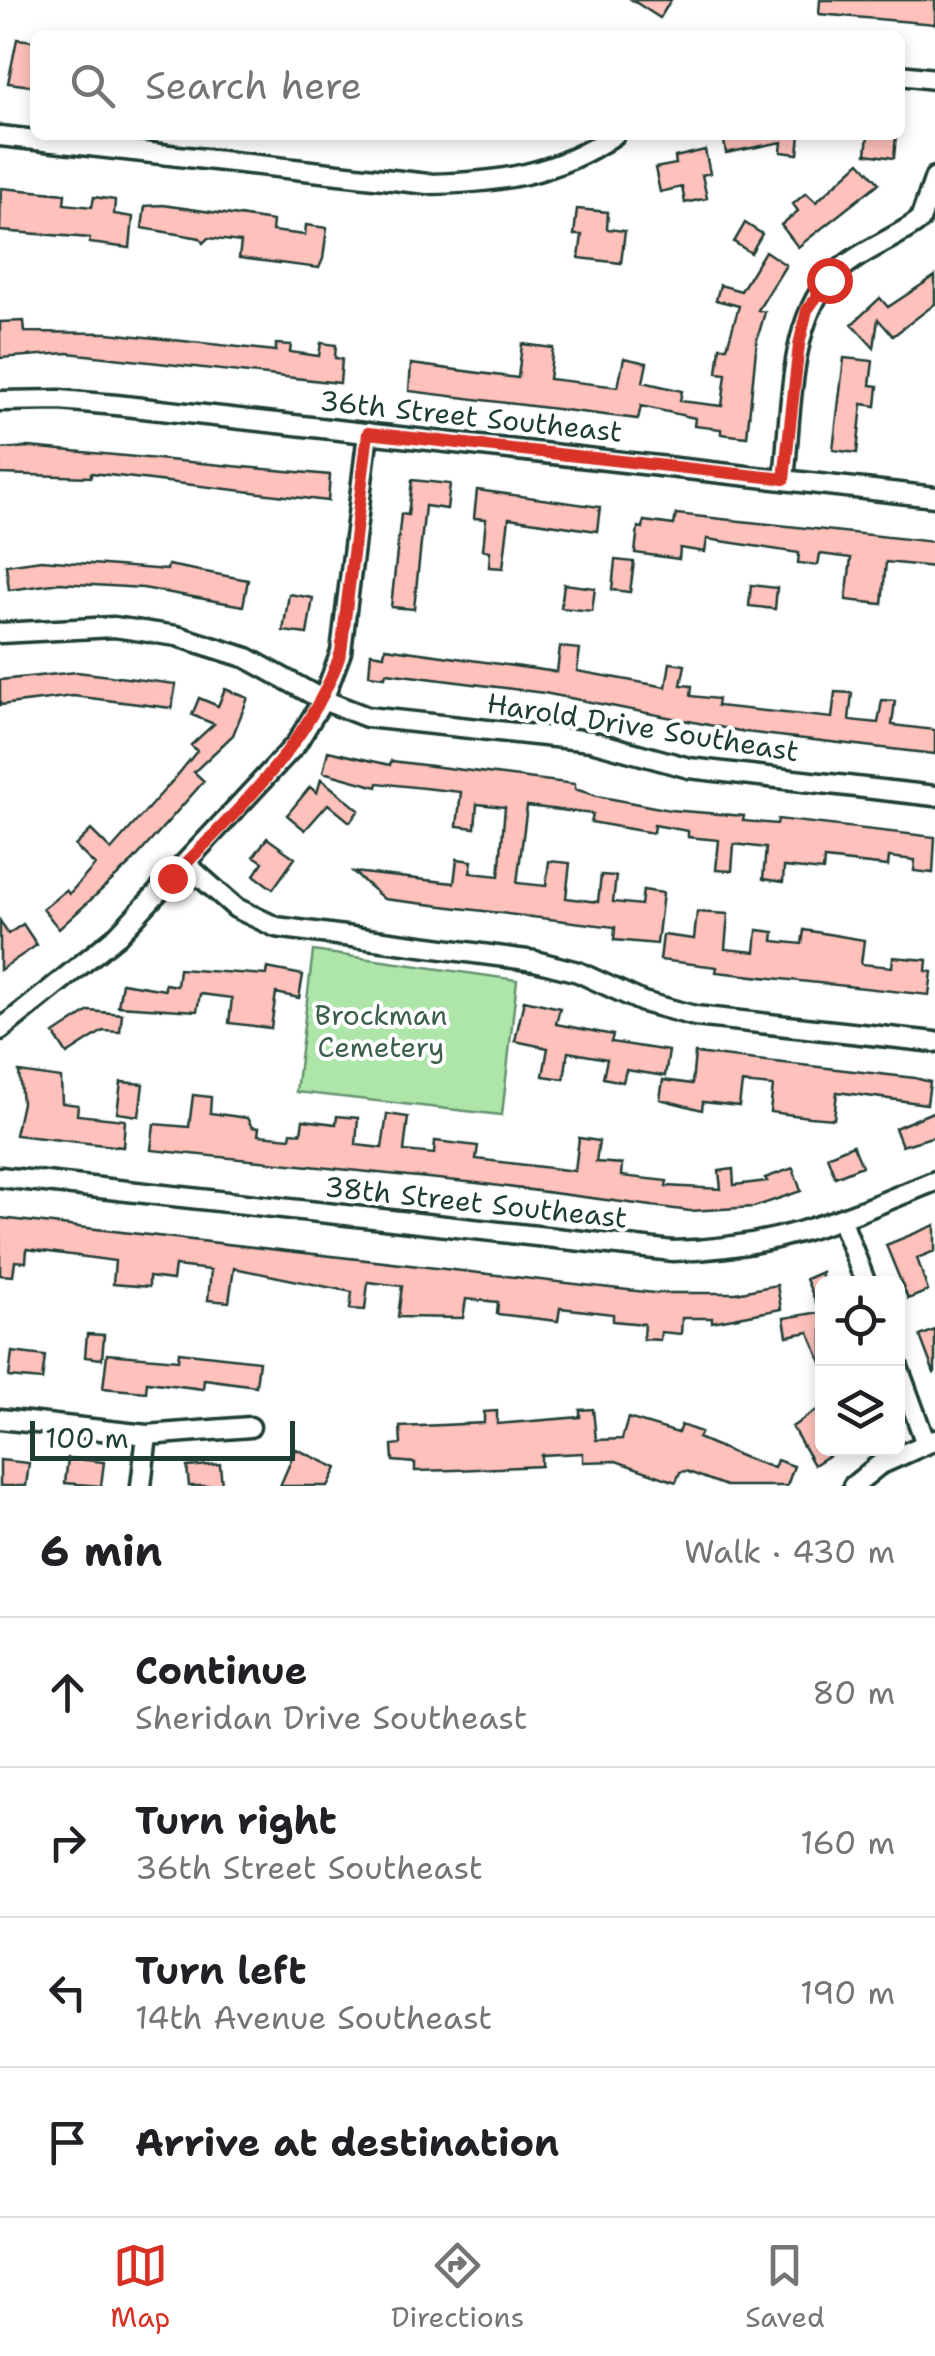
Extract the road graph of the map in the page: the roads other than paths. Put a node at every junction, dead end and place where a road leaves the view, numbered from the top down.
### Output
1 (905, 76) edge
2 (935, 79) edge
3 (0, 136) edge
4 (30, 139) edge
5 (36, 140) edge
6 (605, 140) edge
7 (935, 177) edge
8 (0, 402) edge
9 (368, 433) junction
10 (784, 479) junction
11 (935, 496) edge
12 (0, 633) edge
13 (323, 700) junction
14 (935, 796) edge
15 (186, 864) junction
16 (0, 1030) edge
17 (935, 1042) edge
18 (0, 1177) edge
19 (935, 1181) edge
20 (841, 1219) junction
21 (863, 1276) edge
22 (905, 1384) edge
23 (0, 1419) edge
24 (250, 1427) dead end
25 (147, 1435) junction
26 (931, 1442) edge
27 (141, 1486) edge
28 (853, 1486) edge

1 - 2 street
3 - 4 street
5 - 6 street
7 - 10 street
8 - 9 street, 36th Street Southeast
9 - 10 street, 36th Street Southeast
9 - 13 street
10 - 11 street, 36th Street Southeast
12 - 13 street, Harold Drive Southeast
13 - 14 street, Harold Drive Southeast
13 - 15 street
15 - 16 street
15 - 17 street
18 - 20 street, 38th Street Southeast
19 - 20 street, 38th Street Southeast
20 - 21 street
22 - 26 street
23 - 25 street
24 - 25 street
25 - 27 street
26 - 28 street

